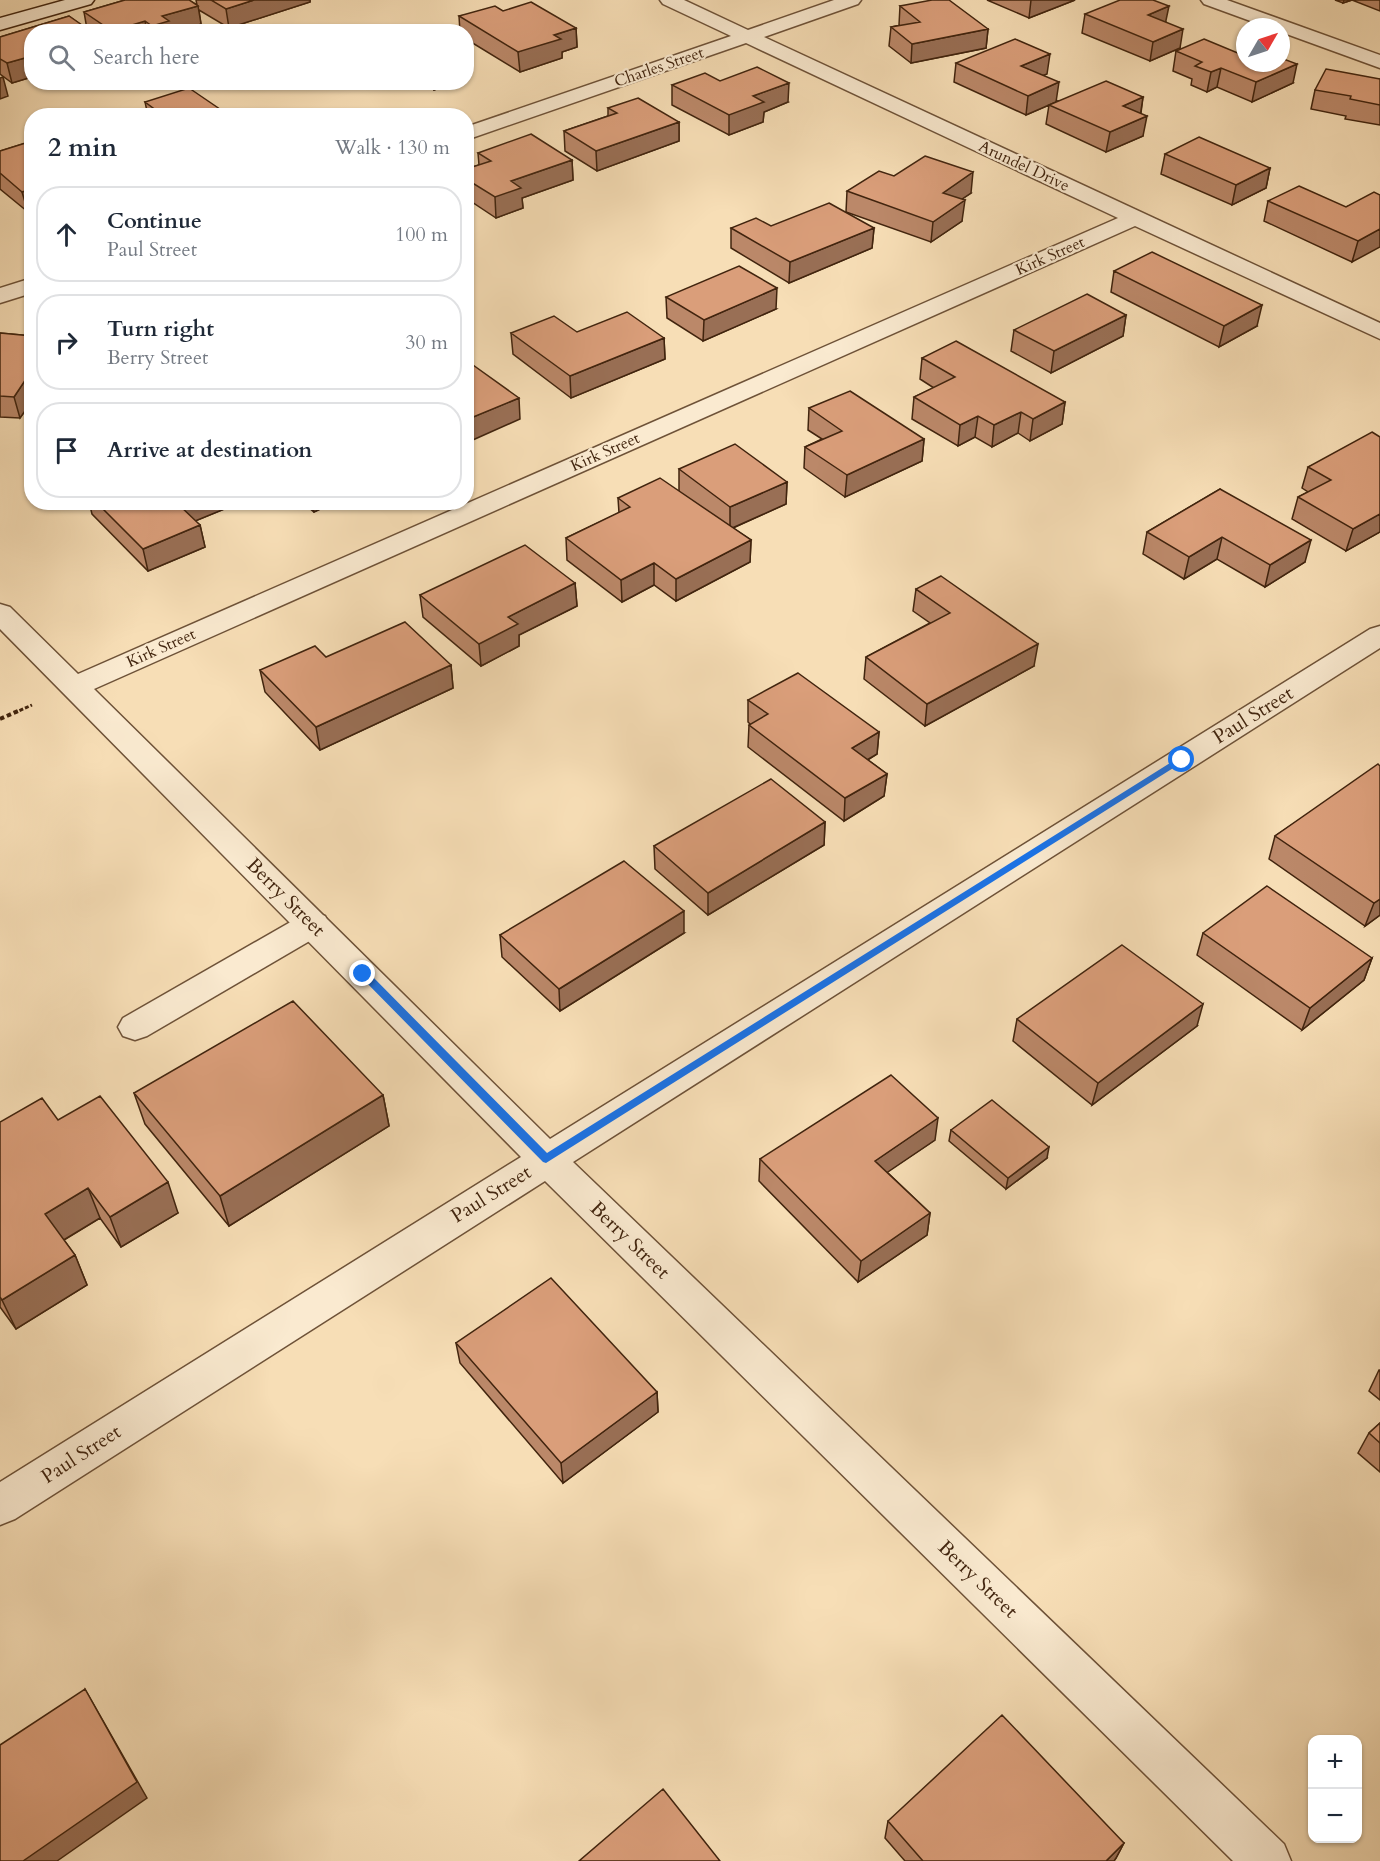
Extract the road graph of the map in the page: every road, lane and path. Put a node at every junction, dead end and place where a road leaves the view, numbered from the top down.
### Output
1 (85, 0) edge
2 (669, 0) edge
3 (852, 0) edge
4 (1210, 0) edge
5 (0, 24) edge
6 (746, 37) junction
7 (1380, 62) edge
8 (474, 131) edge
9 (1135, 218) junction
10 (24, 288) edge
11 (0, 296) edge
12 (1380, 332) edge
13 (0, 612) edge
14 (1380, 635) edge
15 (76, 686) junction
16 (313, 924) junction
17 (135, 1027) dead end
18 (546, 1159) junction
19 (0, 1505) edge
20 (1268, 1861) edge

1 - 5 street
2 - 6 street, Arundel Drive
3 - 6 street, Charles Street
4 - 7 street
6 - 8 street, Charles Street
6 - 9 street, Arundel Drive
9 - 12 street, Arundel Drive
9 - 15 street, Kirk Street
10 - 11 street
13 - 15 street, Berry Street
14 - 18 street, Paul Street
15 - 16 street, Berry Street
16 - 17 street
16 - 18 street, Berry Street
18 - 19 street, Paul Street
18 - 20 street, Berry Street

